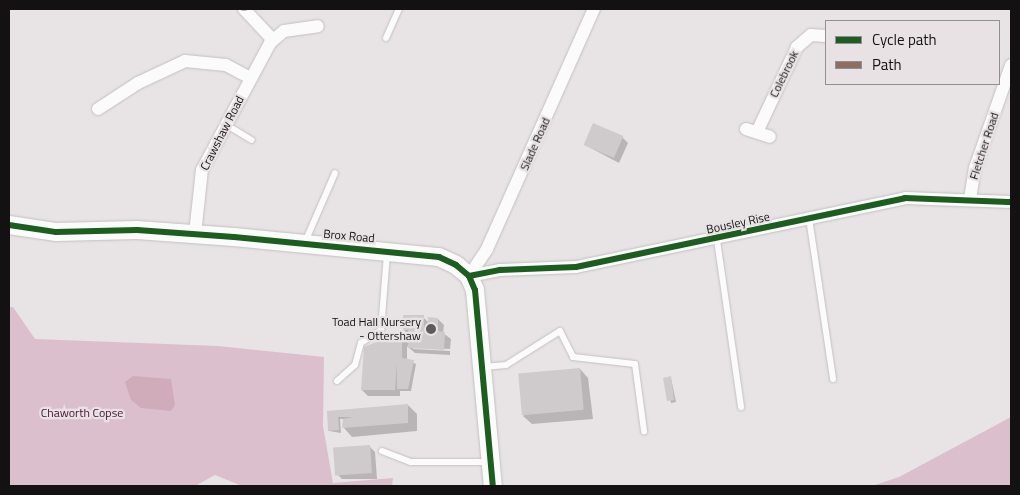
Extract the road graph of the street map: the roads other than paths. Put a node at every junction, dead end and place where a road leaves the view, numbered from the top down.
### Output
1 (244, 9) edge
2 (399, 9) edge
3 (594, 9) edge
4 (318, 26) dead end
5 (825, 36) edge
6 (386, 38) dead end
7 (273, 40) junction
8 (1008, 67) edge
9 (250, 78) junction
10 (98, 109) dead end
11 (225, 124) junction
12 (770, 137) dead end
13 (252, 140) dead end
14 (335, 173) dead end
15 (970, 199) junction
16 (1011, 202) edge
17 (810, 218) junction
18 (9, 225) edge
19 (195, 234) junction
20 (717, 240) junction
21 (305, 244) junction
22 (388, 251) junction
23 (469, 276) junction
24 (483, 367) junction
25 (833, 379) dead end
26 (337, 382) dead end
27 (741, 407) dead end
28 (644, 431) dead end
29 (382, 452) dead end
30 (491, 462) junction
31 (493, 486) edge

1 - 7 street
2 - 6 lane
3 - 23 street, Slade Road
4 - 7 street
5 - 12 street, Colebrook
7 - 9 street, Crawshaw Road
8 - 15 street, Fletcher Road
9 - 10 street
9 - 11 street, Crawshaw Road
11 - 13 lane
11 - 19 street, Crawshaw Road
14 - 21 lane
15 - 16 street, Bousley Rise
15 - 17 street, Bousley Rise
17 - 20 street, Bousley Rise
17 - 25 lane
18 - 19 street, Brox Road
19 - 21 street, Brox Road
20 - 23 street, Bousley Rise
20 - 27 lane
21 - 22 street, Brox Road
22 - 23 street, Brox Road
22 - 26 lane
23 - 24 street
24 - 28 lane
24 - 30 street
29 - 30 lane
30 - 31 street

